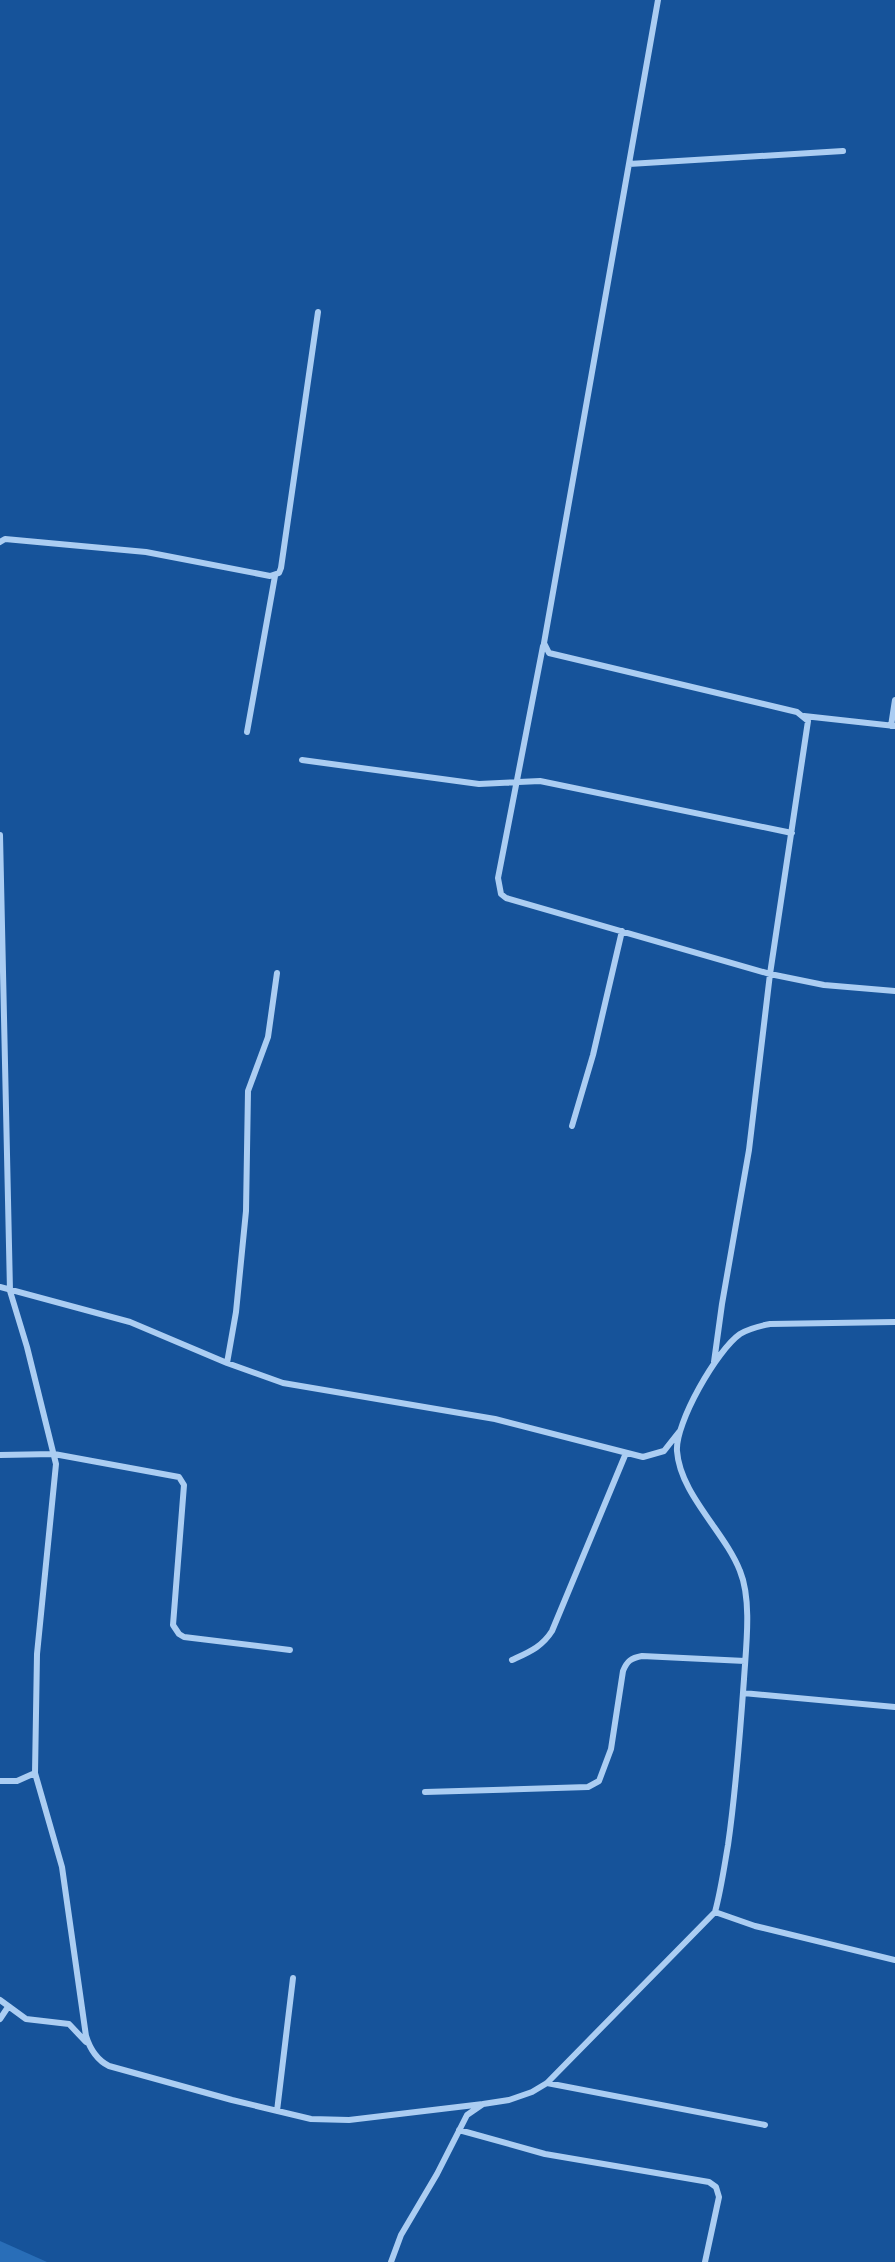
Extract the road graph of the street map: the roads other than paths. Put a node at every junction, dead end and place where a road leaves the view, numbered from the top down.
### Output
1 (658, 0) edge
2 (843, 151) dead end
3 (629, 164) junction
4 (318, 312) dead end
5 (0, 542) edge
6 (275, 576) junction
7 (544, 643) junction
8 (895, 700) edge
9 (804, 716) junction
10 (893, 726) edge
11 (247, 732) dead end
12 (302, 760) dead end
13 (517, 782) junction
14 (792, 833) junction
15 (0, 835) edge
16 (622, 931) junction
17 (277, 973) dead end
18 (771, 974) junction
19 (895, 991) edge
20 (572, 1126) dead end
21 (0, 1287) edge
22 (10, 1291) junction
23 (895, 1322) edge
24 (714, 1362) junction
25 (227, 1363) junction
26 (681, 1429) junction
27 (626, 1453) junction
28 (54, 1454) junction
29 (0, 1455) edge
30 (290, 1650) dead end
31 (512, 1660) dead end
32 (745, 1661) junction
33 (743, 1693) junction
34 (895, 1707) edge
35 (35, 1773) junction
36 (0, 1781) edge
37 (425, 1792) dead end
38 (715, 1912) junction
39 (895, 1960) edge
40 (293, 1978) dead end
41 (0, 2000) edge
42 (8, 2007) junction
43 (0, 2019) edge
44 (88, 2045) junction
45 (547, 2083) junction
46 (483, 2104) junction
47 (277, 2111) junction
48 (765, 2125) dead end
49 (459, 2130) junction
50 (391, 2262) edge
51 (705, 2262) edge

1 - 3 street
2 - 3 street
3 - 7 street
4 - 6 street
5 - 6 street
6 - 11 street
7 - 9 street
7 - 13 street
8 - 10 street
9 - 10 street
9 - 14 street
12 - 13 street
13 - 14 street
13 - 16 street
14 - 18 street
15 - 22 street
16 - 18 street
16 - 20 street
17 - 25 street
18 - 19 street
18 - 24 street
21 - 22 street
22 - 25 street
22 - 28 street
23 - 24 street
24 - 26 street
25 - 27 street
26 - 27 street
26 - 32 street
27 - 31 street
28 - 29 street
28 - 30 street
28 - 35 street
32 - 33 street
32 - 37 street
33 - 34 street
33 - 38 street
35 - 36 street
35 - 44 street
38 - 39 street
38 - 45 street
40 - 47 street
41 - 42 street
42 - 43 street
42 - 44 street
44 - 47 street
45 - 46 street
45 - 48 street
46 - 47 street
46 - 49 street
49 - 50 street
49 - 51 street

